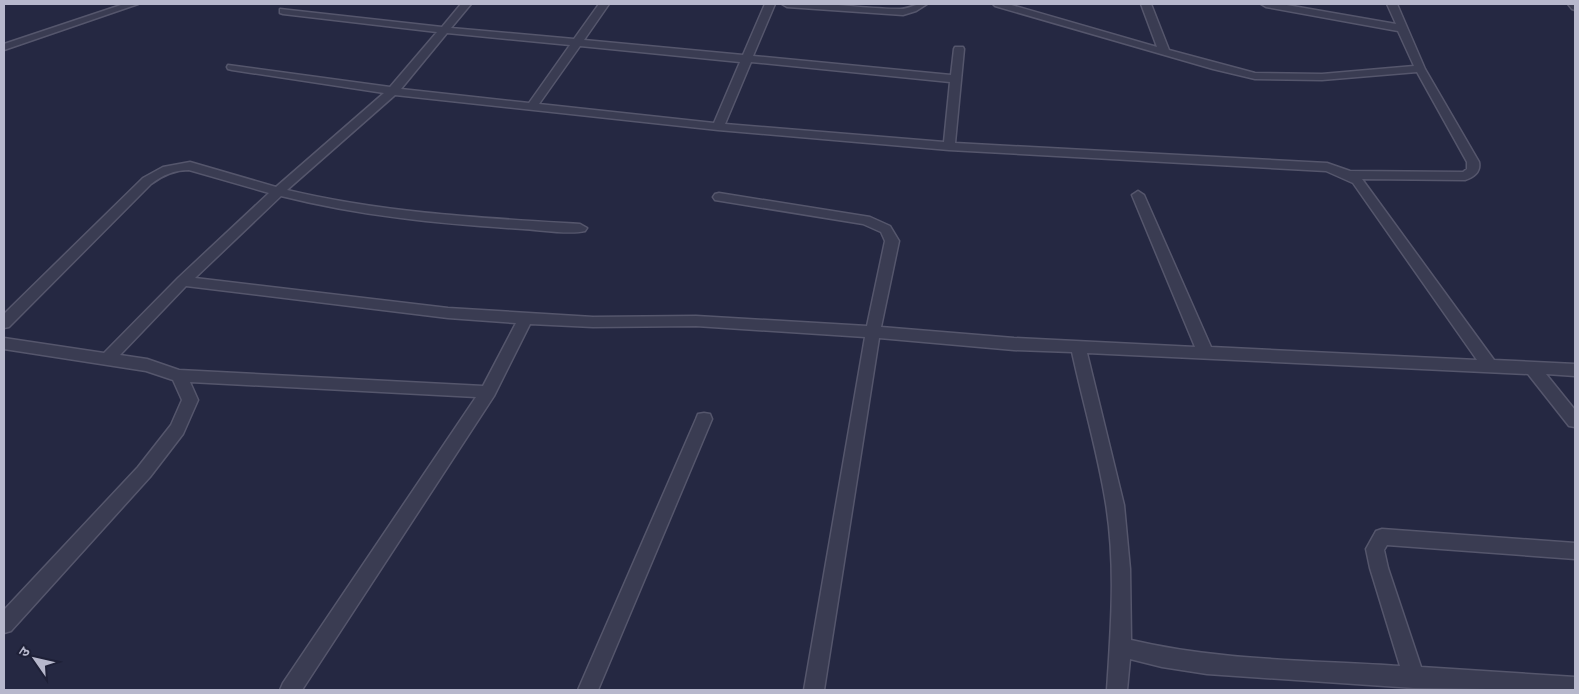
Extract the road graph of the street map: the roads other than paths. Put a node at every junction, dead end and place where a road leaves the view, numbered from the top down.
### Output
1 (133, 4) edge
2 (466, 4) edge
3 (604, 4) edge
4 (770, 4) edge
5 (787, 4) edge
6 (922, 4) edge
7 (998, 4) edge
8 (1146, 4) edge
9 (1266, 4) edge
10 (1392, 4) edge
11 (1288, 6) edge
12 (283, 12) dead end
13 (1401, 28) junction
14 (444, 30) junction
15 (577, 42) junction
16 (4, 47) edge
17 (959, 49) dead end
18 (1164, 52) junction
19 (748, 58) junction
20 (232, 67) dead end
21 (1420, 69) junction
22 (956, 79) junction
23 (393, 90) junction
24 (533, 105) junction
25 (718, 127) junction
26 (949, 146) junction
27 (1350, 175) junction
28 (277, 192) junction
29 (1138, 195) dead end
30 (719, 197) dead end
31 (580, 228) dead end
32 (183, 281) junction
33 (526, 318) junction
34 (4, 323) edge
35 (873, 332) junction
36 (4, 343) edge
37 (1078, 346) junction
38 (1205, 352) junction
39 (108, 359) junction
40 (1490, 366) junction
41 (1532, 368) junction
42 (1575, 370) edge
43 (179, 376) junction
44 (488, 392) junction
45 (704, 419) dead end
46 (1575, 421) edge
47 (1575, 551) edge
48 (4, 624) edge
49 (1121, 647) junction
50 (1414, 678) junction
51 (1575, 687) edge
52 (290, 690) edge
53 (588, 690) edge
54 (814, 690) edge
55 (1117, 690) edge

1 - 16 street
2 - 14 street
3 - 15 street
4 - 19 street
5 - 6 street
7 - 18 street
8 - 18 street
9 - 11 street
10 - 13 street
11 - 13 street
12 - 14 street
13 - 21 street
14 - 15 street
14 - 23 street
15 - 19 street
15 - 24 street
17 - 22 street
18 - 21 street
19 - 22 street
19 - 25 street
20 - 23 street
21 - 27 street
22 - 26 street
23 - 24 street
23 - 28 street
24 - 25 street
25 - 26 street
26 - 27 street
27 - 40 street
28 - 31 street
28 - 32 street
28 - 34 street
29 - 38 street
30 - 35 street
32 - 33 street
32 - 39 street
33 - 35 street
33 - 44 street
35 - 37 street
35 - 54 street
36 - 39 street
37 - 38 street
37 - 49 street
38 - 40 street
39 - 43 street
40 - 41 street
41 - 42 street
41 - 46 street
43 - 44 street
43 - 48 street
44 - 52 street
45 - 53 street
47 - 50 street
49 - 50 street
49 - 55 street
50 - 51 street

